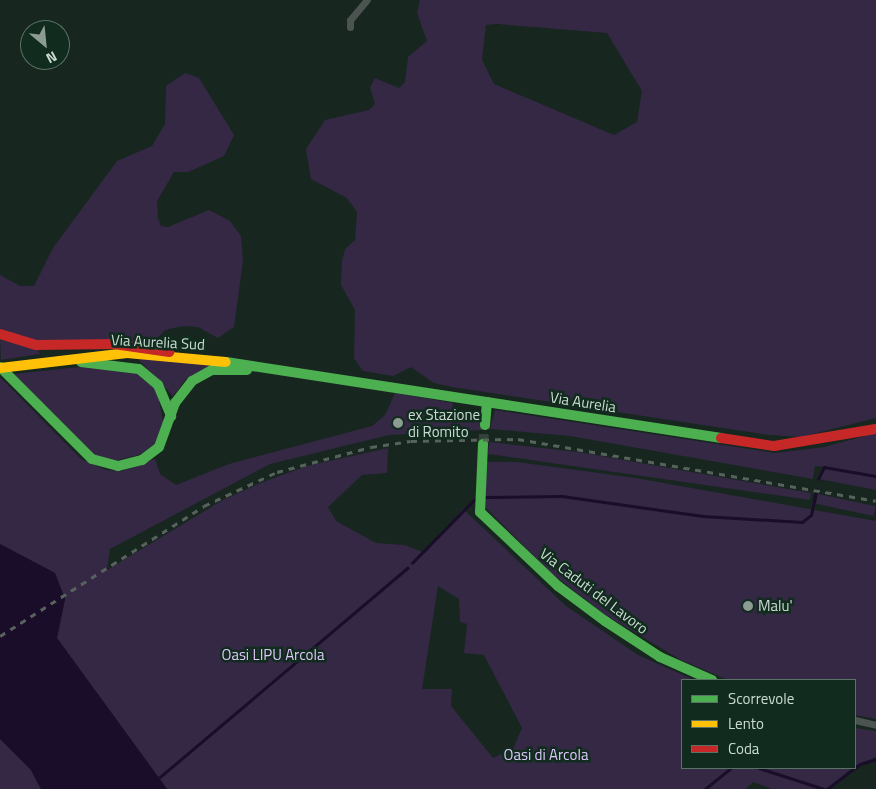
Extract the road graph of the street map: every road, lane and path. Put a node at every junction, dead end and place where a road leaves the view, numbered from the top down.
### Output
1 (367, 0) edge
2 (350, 27) dead end
3 (0, 334) edge
4 (185, 356) junction
5 (50, 359) junction
6 (0, 368) edge
7 (280, 370) junction
8 (487, 402) junction
9 (171, 417) junction
10 (485, 425) tunnel mouth
11 (876, 428) edge
12 (483, 444) tunnel mouth
13 (710, 679) edge
14 (856, 720) edge
15 (876, 725) edge

1 - 2 street
3 - 4 main road
4 - 5 main road, Via Aurelia Sud
4 - 7 main road, Via Aurelia Sud
5 - 6 main road, Via Aurelia Sud
5 - 9 main road
6 - 9 main road
7 - 8 main road, Via Aurelia
7 - 9 main road
8 - 10 main road
8 - 11 main road, Via Aurelia
12 - 13 main road, Via Caduti del Lavoro
14 - 15 street

